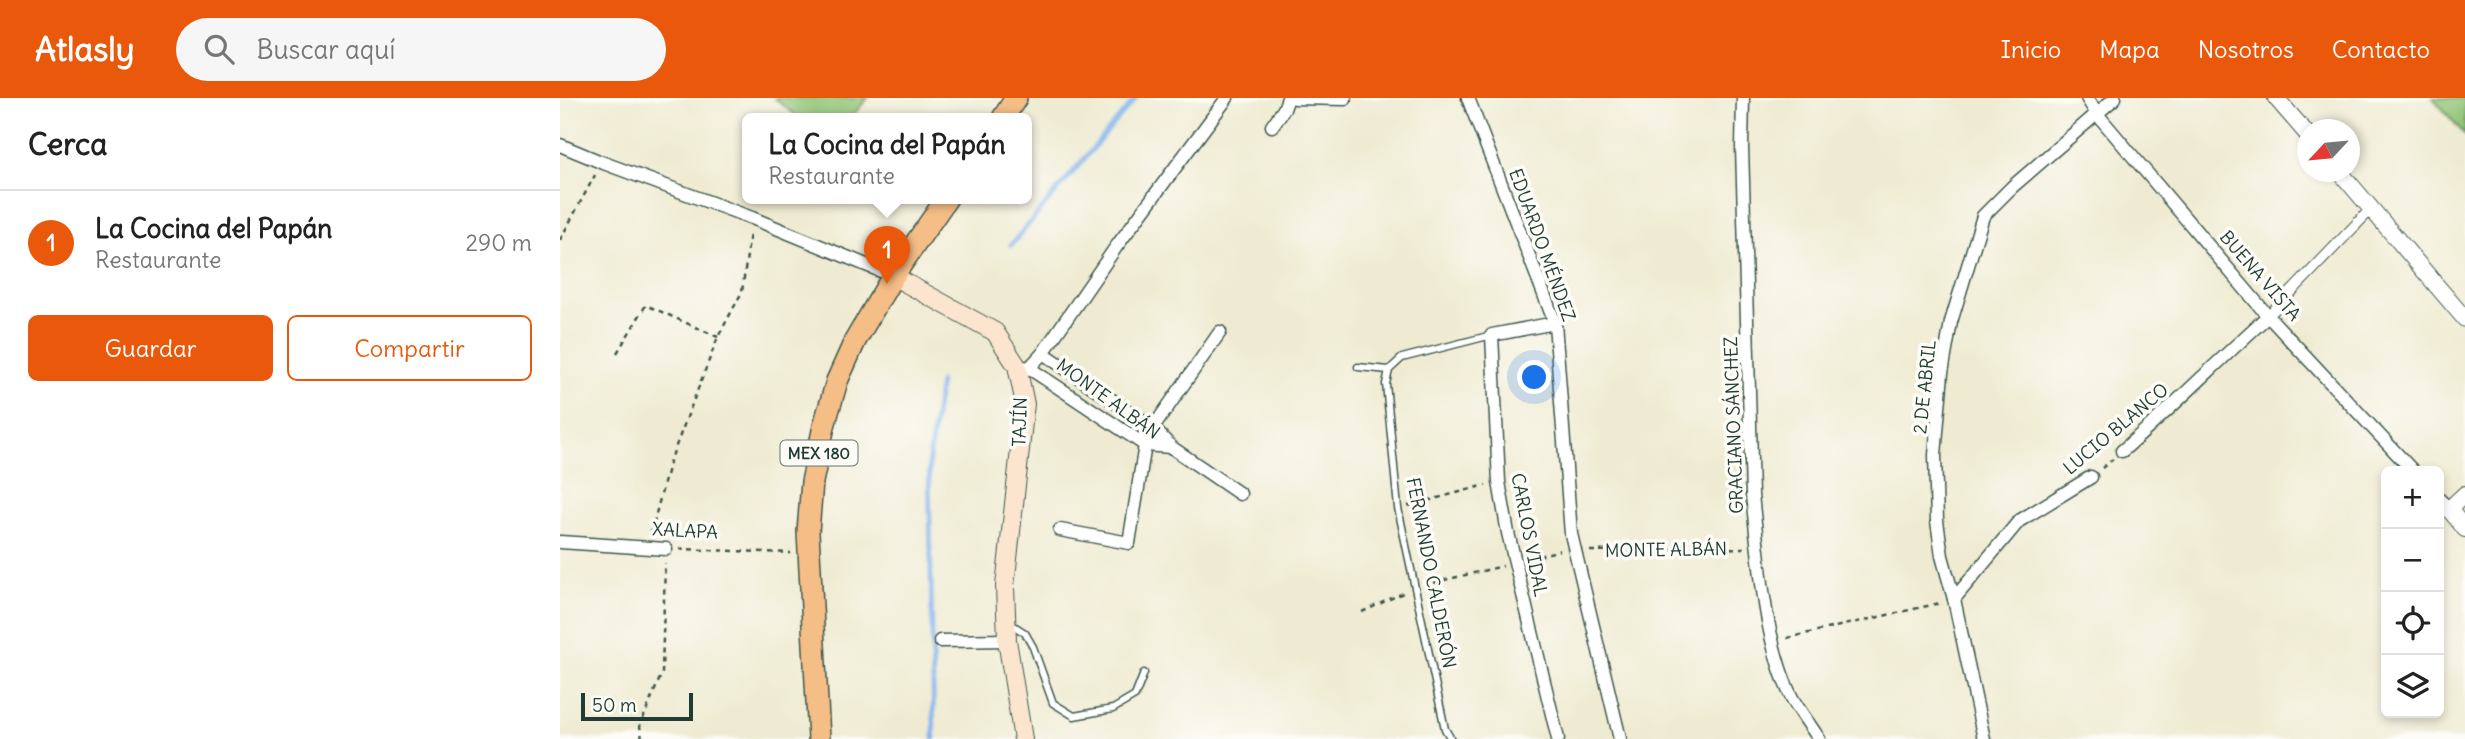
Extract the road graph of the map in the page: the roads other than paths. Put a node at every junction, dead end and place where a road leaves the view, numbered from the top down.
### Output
1 (1016, 98) edge
2 (1227, 98) edge
3 (1288, 98) edge
4 (1295, 98) edge
5 (1468, 98) edge
6 (1743, 98) edge
7 (2087, 98) edge
8 (2115, 98) edge
9 (2276, 98) edge
10 (1345, 99) edge
11 (1006, 113) edge
12 (2097, 114) junction
13 (2297, 122) edge
14 (1272, 125) dead end
15 (560, 145) edge
16 (2349, 182) edge
17 (943, 204) edge
18 (2372, 208) junction
19 (893, 276) junction
20 (2268, 316) junction
21 (2465, 319) edge
22 (1555, 323) junction
23 (1220, 332) dead end
24 (1492, 335) junction
25 (1043, 353) junction
26 (1023, 367) junction
27 (1357, 367) dead end
28 (1389, 370) junction
29 (1101, 393) junction
30 (1089, 408) junction
31 (1153, 428) junction
32 (1145, 445) junction
33 (1171, 447) junction
34 (2122, 451) road end
35 (2408, 466) edge
36 (2091, 477) road end
37 (1240, 494) dead end
38 (2465, 494) edge
39 (2444, 504) edge
40 (2465, 529) edge
41 (1060, 530) dead end
42 (560, 542) edge
43 (666, 549) road end
44 (1954, 599) junction
45 (1006, 621) junction
46 (1007, 640) junction
47 (940, 641) dead end
48 (1144, 673) dead end
49 (819, 739) edge
50 (1023, 739) edge
51 (1451, 739) edge
52 (1558, 739) edge
53 (1620, 739) edge
54 (1819, 739) edge
55 (1984, 739) edge

1 - 11 main road
2 - 25 street
3 - 14 street
4 - 10 street
5 - 22 street, EDUARDO MÉNDEZ
6 - 54 street, GRACIANO SÁNCHEZ
7 - 12 street, BUENA VISTA
8 - 12 street, 2 DE ABRIL
9 - 13 street
12 - 20 street, BUENA VISTA
12 - 44 street, 2 DE ABRIL
15 - 19 street, MONTE ALBÁN
16 - 18 street
17 - 19 main road, MEX 180
18 - 20 street, LUCIO BLANCO
18 - 21 street
19 - 26 main road, MONTE ALBÁN
19 - 49 main road, MEX 180
20 - 34 street, LUCIO BLANCO
20 - 35 street, BUENA VISTA
22 - 24 street
22 - 53 street, EDUARDO MÉNDEZ
23 - 31 street
24 - 28 lane
24 - 52 street, CARLOS VIDAL
25 - 26 street
25 - 29 street, MONTE ALBÁN
26 - 30 street, MONTE ALBÁN
26 - 45 main road, TAJÍN
27 - 28 lane
28 - 51 lane, FERNANDO CALDERÓN
29 - 30 street
29 - 31 street, MONTE ALBÁN
30 - 32 street, MONTE ALBÁN
31 - 32 street
31 - 33 street, MONTE ALBÁN
32 - 33 street, MONTE ALBÁN
32 - 41 street
33 - 37 street, MONTE ALBÁN
36 - 44 street, LUCIO BLANCO
38 - 39 street
39 - 40 street
42 - 43 street, XALAPA
44 - 55 street, 2 DE ABRIL
45 - 46 main road, TAJÍN
45 - 48 lane
46 - 47 street
46 - 50 main road, TAJÍN

